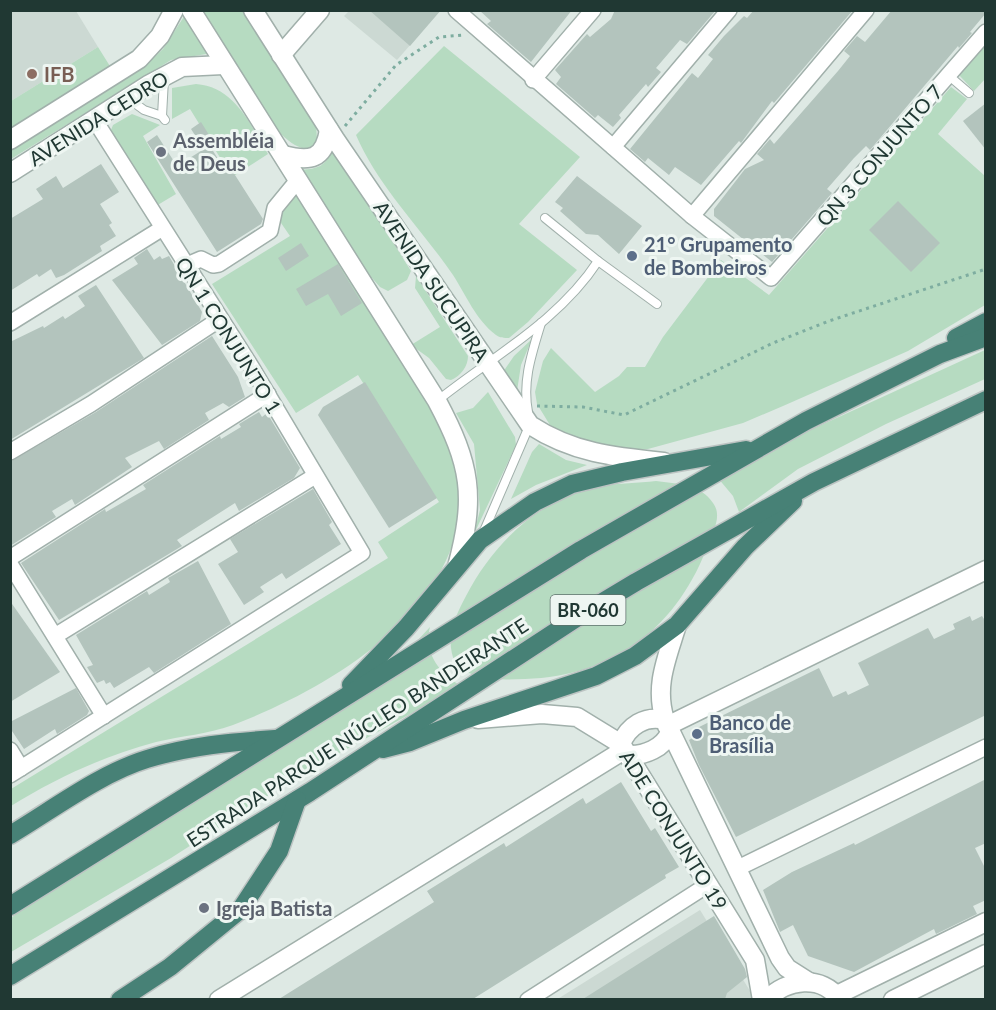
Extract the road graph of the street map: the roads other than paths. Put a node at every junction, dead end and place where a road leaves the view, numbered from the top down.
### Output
1 (174, 10) edge
2 (191, 10) edge
3 (253, 10) edge
4 (320, 10) edge
5 (593, 10) edge
6 (729, 10) edge
7 (866, 10) edge
8 (455, 11) edge
9 (986, 32) edge
10 (281, 56) junction
11 (223, 65) junction
12 (948, 75) junction
13 (164, 77) junction
14 (533, 80) junction
15 (969, 93) dead end
16 (128, 98) junction
17 (94, 119) junction
18 (332, 134) junction
19 (10, 140) edge
20 (613, 147) junction
21 (283, 155) junction
22 (10, 173) edge
23 (298, 180) junction
24 (692, 216) junction
25 (545, 218) dead end
26 (161, 229) junction
27 (598, 261) junction
28 (185, 266) junction
29 (657, 304) dead end
30 (220, 319) junction
31 (986, 322) edge
32 (10, 323) edge
33 (541, 323) junction
34 (986, 337) edge
35 (940, 354) junction
36 (488, 363) junction
37 (268, 394) junction
38 (437, 400) junction
39 (986, 400) edge
40 (986, 408) edge
41 (962, 409) junction
42 (530, 426) junction
43 (762, 447) junction
44 (10, 452) edge
45 (672, 463) junction
46 (315, 476) junction
47 (814, 482) junction
48 (480, 540) junction
49 (10, 558) edge
50 (10, 564) edge
51 (457, 567) junction
52 (986, 570) edge
53 (677, 625) junction
54 (55, 636) junction
55 (338, 700) junction
56 (104, 716) junction
57 (464, 720) junction
58 (667, 726) junction
59 (276, 739) junction
60 (986, 747) edge
61 (10, 750) edge
62 (625, 750) junction
63 (370, 752) junction
64 (16, 771) edge
65 (297, 800) junction
66 (10, 835) edge
67 (738, 868) junction
68 (710, 884) junction
69 (10, 906) edge
70 (986, 922) edge
71 (986, 954) edge
72 (10, 976) edge
73 (809, 982) junction
74 (916, 994) edge
75 (838, 997) edge
76 (120, 999) edge
77 (219, 999) edge
78 (528, 999) edge
79 (764, 999) edge
80 (893, 999) edge

1 - 19 street, AVENIDA CEDRO
2 - 11 street
3 - 10 street, AVENIDA SUCUPIRA
4 - 10 street
5 - 14 street
6 - 20 street
7 - 24 street
8 - 14 street
9 - 12 street, QN 3 CONJUNTO 7
10 - 18 street, AVENIDA SUCUPIRA
11 - 13 street, AVENIDA CEDRO
11 - 21 street
12 - 15 lane
12 - 24 street, QN 3 CONJUNTO 7
13 - 16 street, AVENIDA CEDRO
13 - 16 lane
14 - 20 street
16 - 17 street, AVENIDA CEDRO
17 - 22 street, AVENIDA CEDRO
17 - 26 street, QN 1 CONJUNTO 1
18 - 21 street
18 - 36 street, AVENIDA SUCUPIRA
20 - 24 street
21 - 23 street
23 - 28 street
23 - 38 street
25 - 27 lane
26 - 28 street, QN 1 CONJUNTO 1
26 - 32 street
27 - 29 lane
27 - 33 lane
28 - 30 street, QN 1 CONJUNTO 1
30 - 37 street, QN 1 CONJUNTO 1
30 - 44 street
31 - 35 highway
33 - 36 lane
33 - 42 lane
34 - 35 highway, ESTRADA PARQUE NÚCLEO BANDEIRANTE / BR-060
35 - 43 highway, ESTRADA PARQUE NÚCLEO BANDEIRANTE / BR-060
36 - 38 lane
36 - 42 street, AVENIDA SUCUPIRA
37 - 46 street, QN 1 CONJUNTO 1
37 - 49 street
38 - 51 street
39 - 41 highway, ESTRADA PARQUE NÚCLEO BANDEIRANTE / BR-060
40 - 41 highway
41 - 47 highway, ESTRADA PARQUE NÚCLEO BANDEIRANTE / BR-060
42 - 45 street, AVENIDA SUCUPIRA
42 - 48 lane
43 - 45 highway
43 - 55 highway, ESTRADA PARQUE NÚCLEO BANDEIRANTE / BR-060
45 - 48 highway
46 - 54 street
46 - 56 street, QN 1 CONJUNTO 1
47 - 53 highway
47 - 63 highway, ESTRADA PARQUE NÚCLEO BANDEIRANTE / BR-060
48 - 51 highway
50 - 54 street
51 - 55 highway
52 - 58 street
53 - 57 highway
53 - 58 street, ADE CONJUNTO 19
54 - 56 street
55 - 59 highway, ESTRADA PARQUE NÚCLEO BANDEIRANTE / BR-060
56 - 64 street
57 - 62 street, ADE CONJUNTO 19
57 - 63 highway
58 - 62 street
58 - 62 street
58 - 67 street, ADE CONJUNTO 19
59 - 66 highway
59 - 69 highway, ESTRADA PARQUE NÚCLEO BANDEIRANTE / BR-060
60 - 67 street
61 - 64 street
62 - 68 street, ADE CONJUNTO 19
62 - 77 street
63 - 65 highway, ESTRADA PARQUE NÚCLEO BANDEIRANTE / BR-060
65 - 72 highway, ESTRADA PARQUE NÚCLEO BANDEIRANTE / BR-060
65 - 76 highway
67 - 73 street, ADE CONJUNTO 19
68 - 78 street
68 - 79 street, ADE CONJUNTO 19
70 - 75 street
71 - 74 street
73 - 75 street, ADE CONJUNTO 19
73 - 79 street
74 - 80 street

